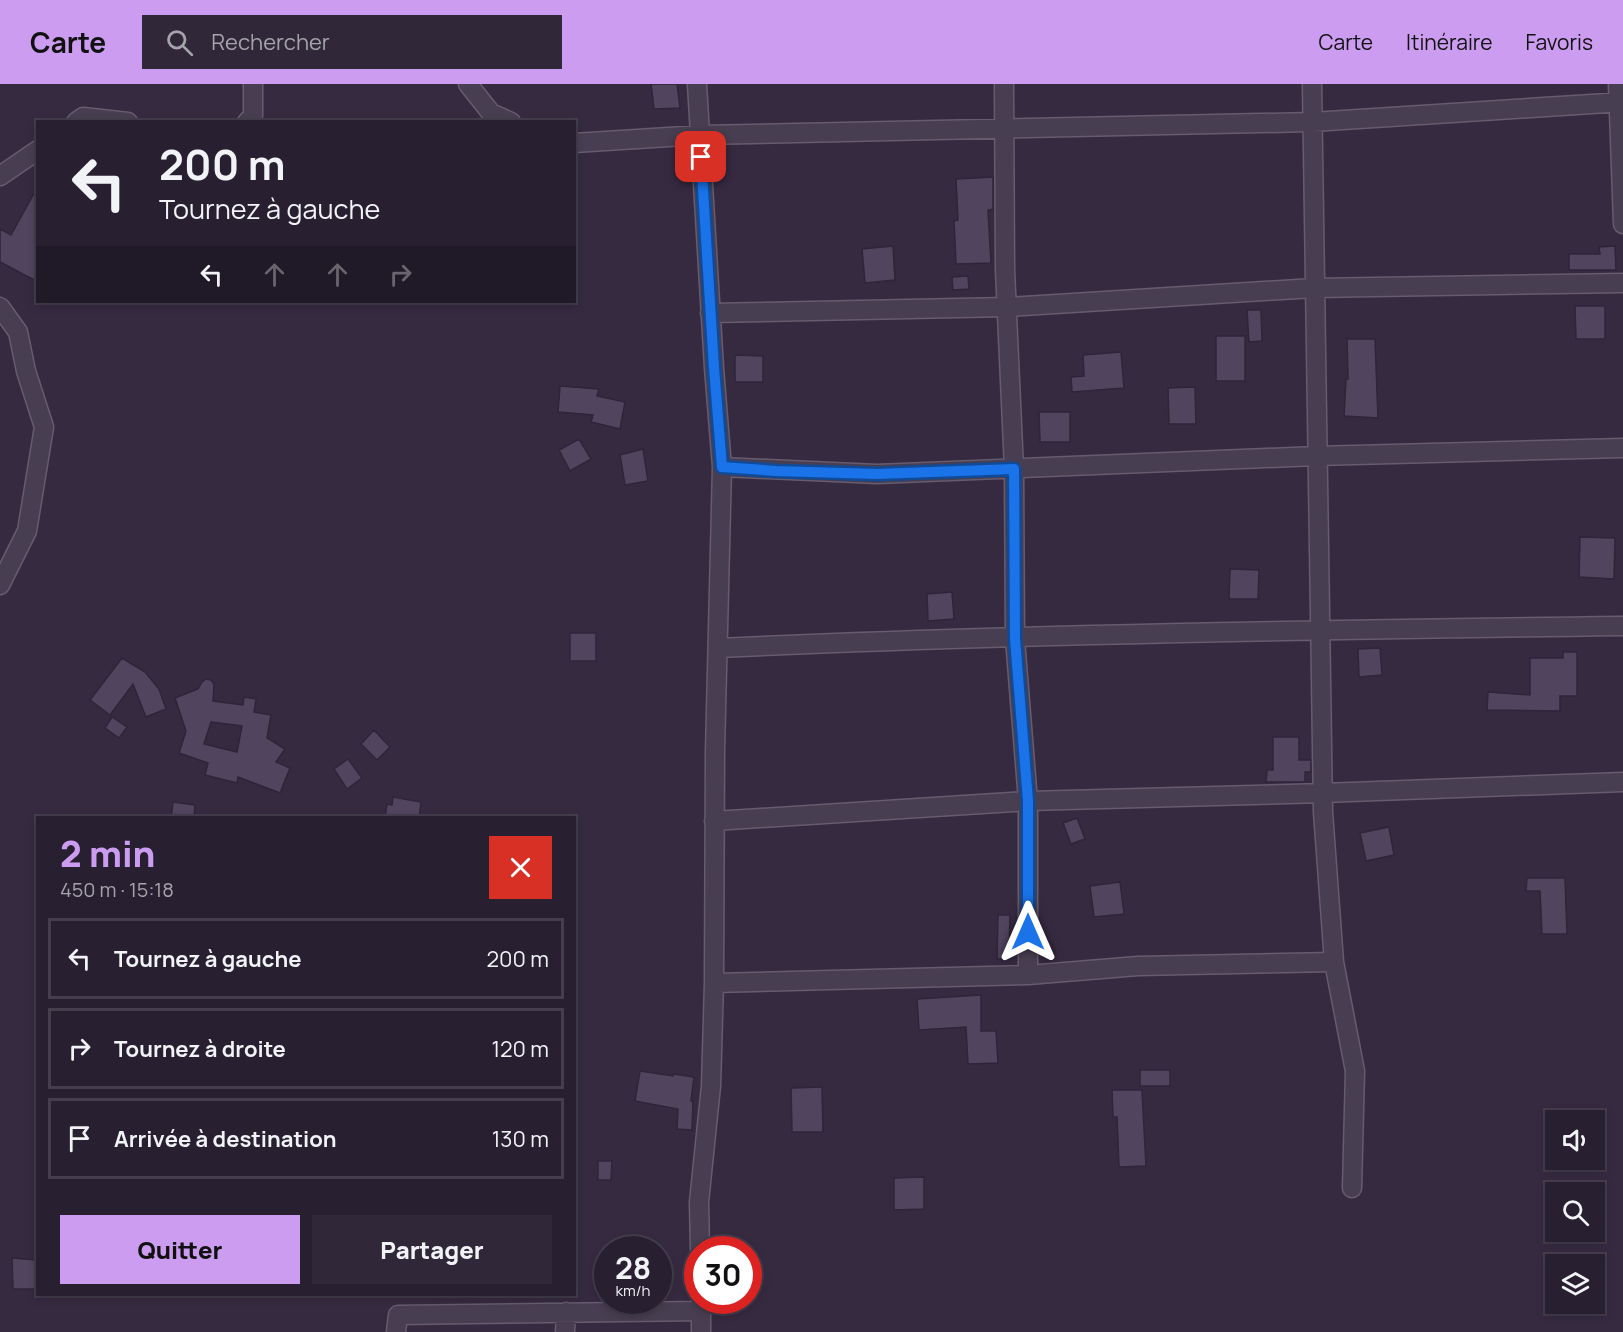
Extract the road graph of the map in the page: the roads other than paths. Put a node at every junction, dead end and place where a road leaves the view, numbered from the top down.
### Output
1 (253, 84) edge
2 (468, 84) edge
3 (697, 84) edge
4 (1004, 84) edge
5 (1312, 84) edge
6 (1618, 84) edge
7 (1620, 102) edge
8 (79, 120) edge
9 (110, 120) edge
10 (249, 120) edge
11 (507, 120) edge
12 (1312, 122) junction
13 (1005, 129) junction
14 (700, 135) junction
15 (576, 143) edge
16 (36, 151) edge
17 (0, 176) edge
18 (1623, 224) edge
19 (1623, 283) edge
20 (1314, 288) junction
21 (0, 307) edge
22 (1007, 307) junction
23 (710, 312) junction
24 (1623, 448) edge
25 (1316, 456) junction
26 (722, 467) junction
27 (1014, 469) junction
28 (0, 585) edge
29 (1623, 626) edge
30 (1321, 630) junction
31 (1015, 639) junction
32 (719, 648) junction
33 (1623, 782) edge
34 (1323, 793) junction
35 (1028, 801) junction
36 (714, 820) junction
37 (1334, 962) junction
38 (1028, 975) junction
39 (714, 983) junction
40 (1352, 1188) dead end
41 (700, 1236) edge
42 (684, 1307) edge
43 (566, 1312) junction
44 (701, 1314) edge
45 (396, 1332) edge
46 (566, 1332) edge
47 (701, 1332) edge

1 - 10 street
2 - 11 street
3 - 14 street
4 - 13 street
5 - 12 street
6 - 7 street
7 - 12 street
7 - 18 street
8 - 9 street
12 - 13 street
12 - 20 street
13 - 14 street
13 - 22 street
14 - 15 street
14 - 23 street
16 - 17 street
19 - 20 street
20 - 22 street
20 - 25 street
21 - 28 street
22 - 23 street
22 - 27 street
23 - 26 street
24 - 25 street
25 - 27 street
25 - 30 street
26 - 27 street
26 - 32 street
27 - 31 street
29 - 30 street
30 - 31 street
30 - 34 street
31 - 32 street
31 - 35 street
32 - 36 street
33 - 34 street
34 - 35 street
34 - 37 street
35 - 36 street
35 - 38 street
36 - 39 street
37 - 38 street
37 - 40 street
38 - 39 street
39 - 41 street
42 - 43 street
43 - 45 street
43 - 46 street
44 - 47 street

